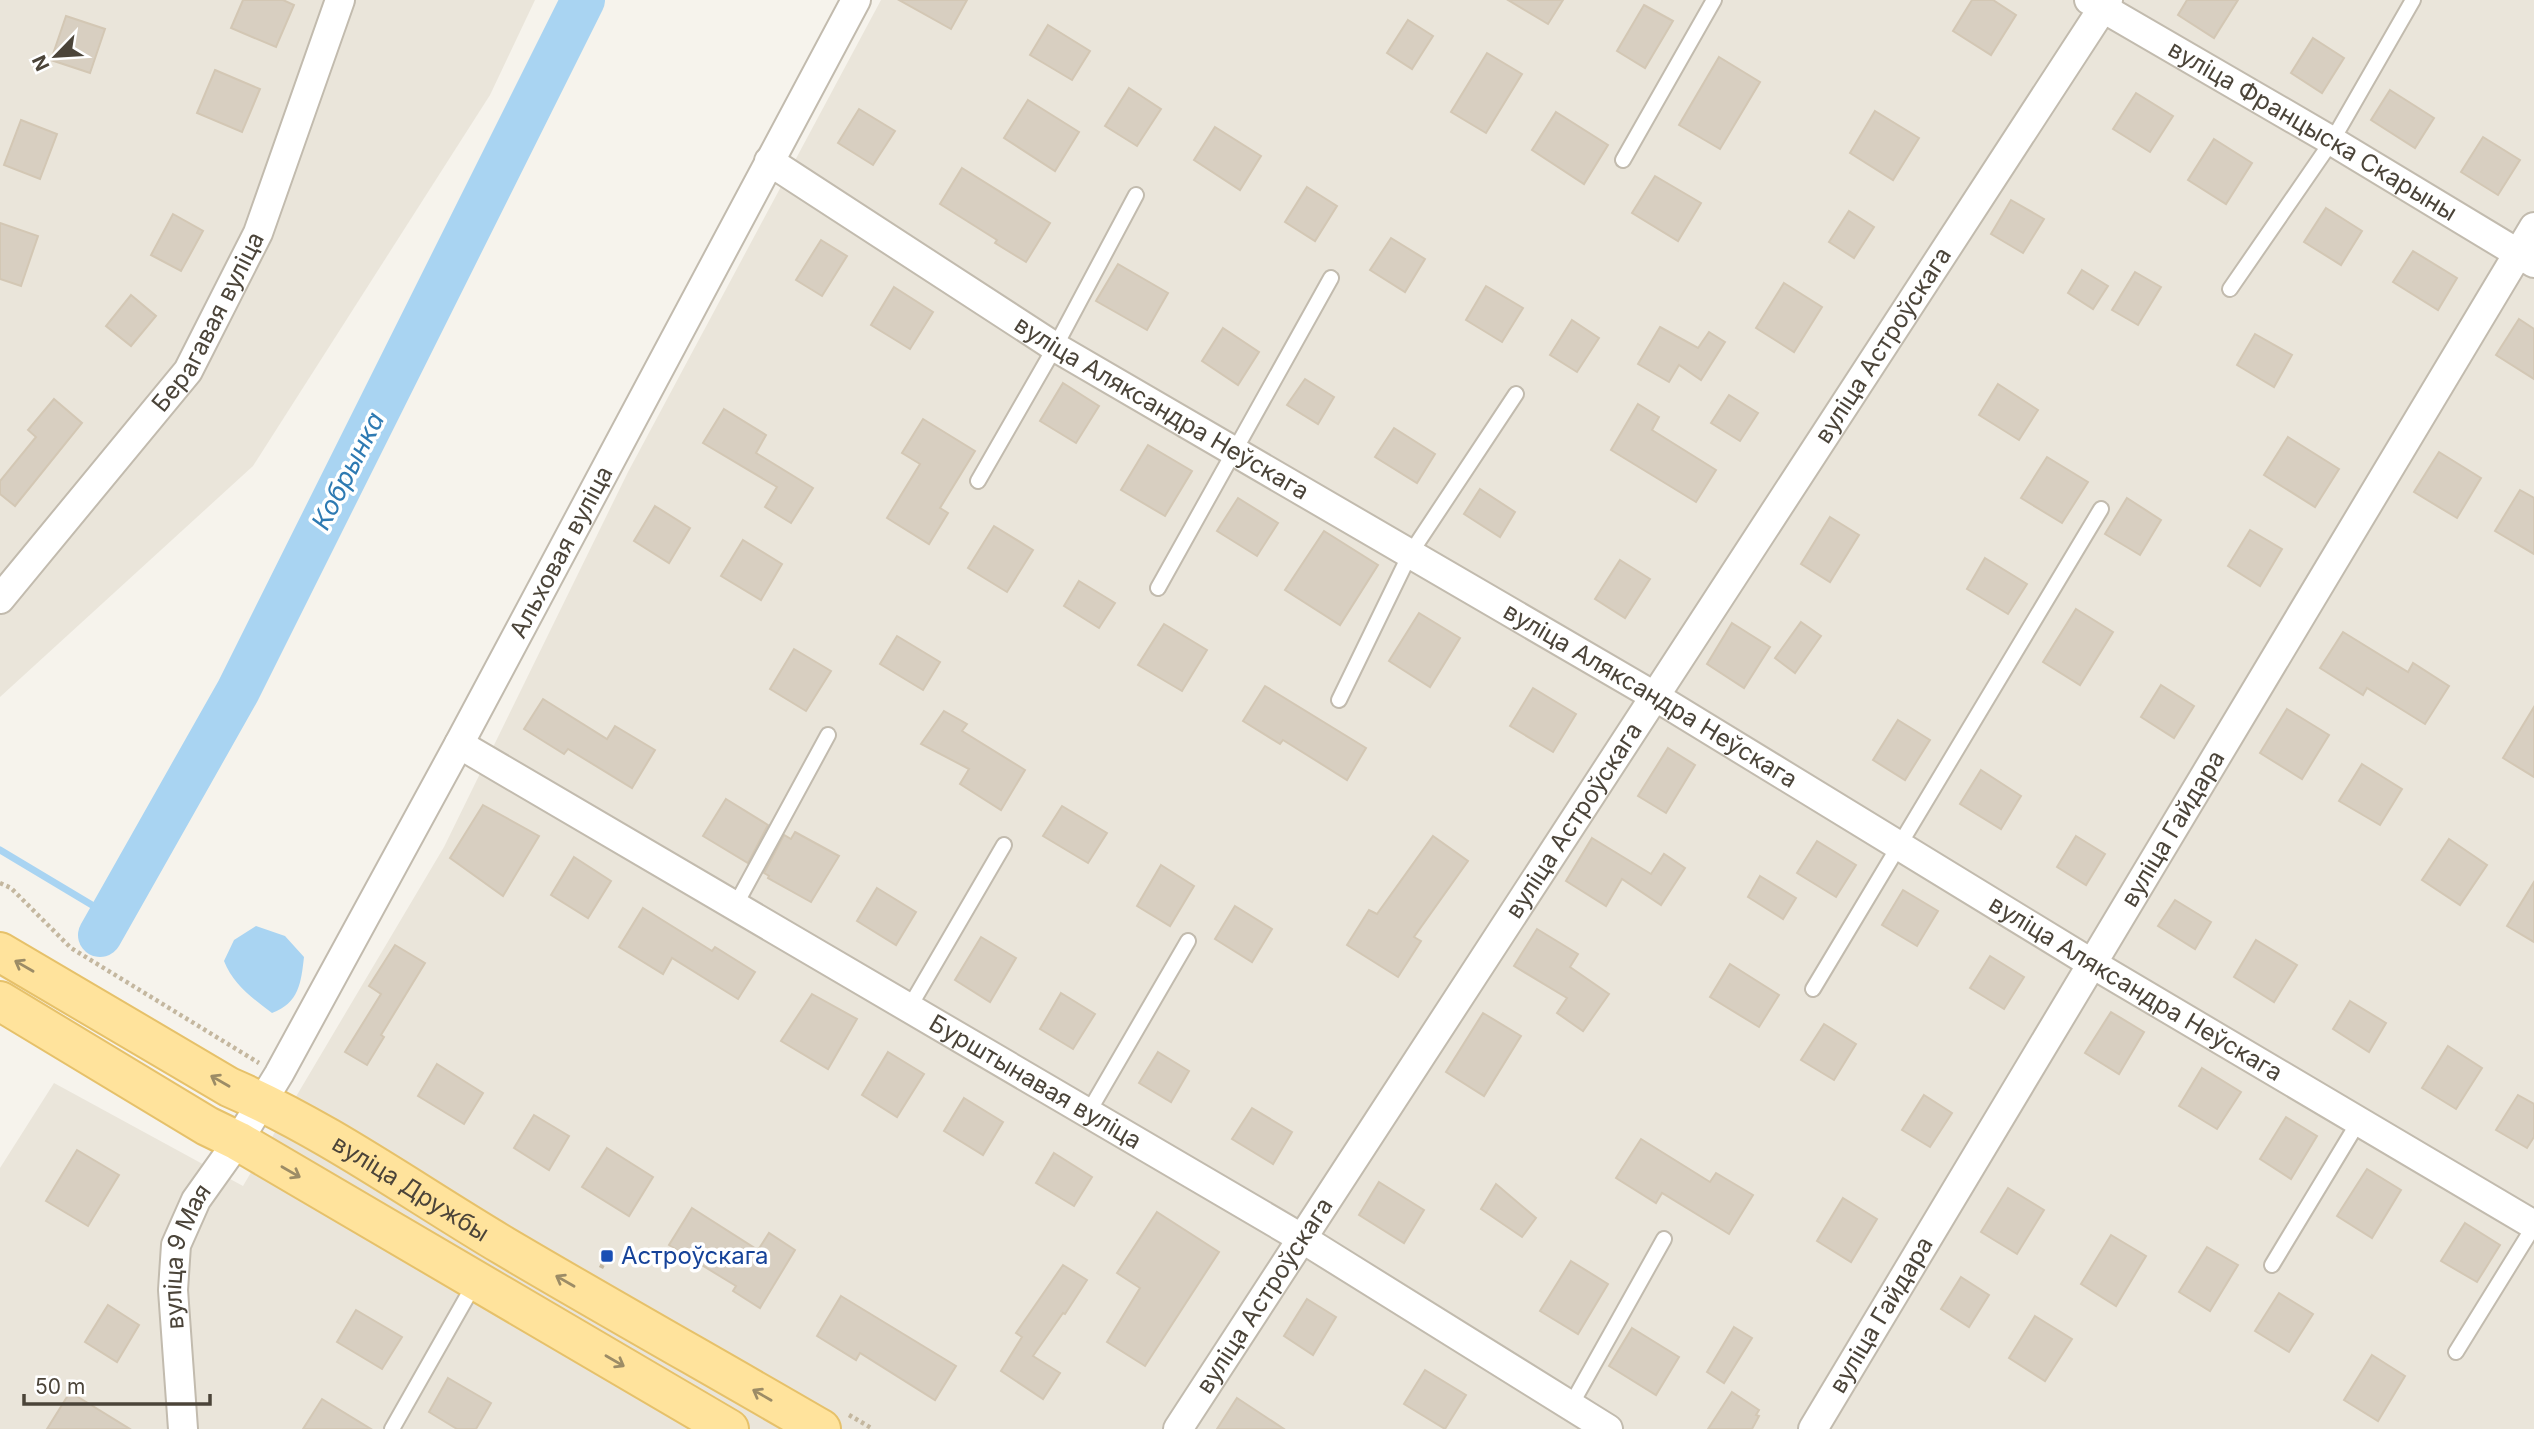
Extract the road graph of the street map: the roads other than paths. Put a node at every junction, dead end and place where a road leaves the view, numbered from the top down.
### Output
1 (340, 0) edge
2 (856, 0) edge
3 (1714, 0) edge
4 (2413, 0) edge
5 (2100, 3) edge
6 (2332, 141) junction
7 (1623, 160) dead end
8 (768, 161) junction
9 (1136, 195) dead end
10 (2534, 227) edge
11 (2526, 258) edge
12 (1331, 278) dead end
13 (2230, 289) dead end
14 (1055, 347) junction
15 (1516, 394) dead end
16 (1233, 451) junction
17 (978, 481) dead end
18 (2101, 509) dead end
19 (1410, 554) junction
20 (1158, 587) dead end
21 (0, 599) edge
22 (1656, 697) junction
23 (1339, 701) dead end
24 (828, 735) dead end
25 (458, 744) junction
26 (1004, 845) dead end
27 (1898, 845) junction
28 (735, 906) junction
29 (1188, 941) dead end
30 (0, 952) edge
31 (2091, 963) junction
32 (1813, 989) dead end
33 (12, 1008) edge
34 (909, 1008) junction
35 (262, 1083) junction
36 (1088, 1113) junction
37 (2359, 1121) junction
38 (238, 1141) junction
39 (2534, 1225) edge
40 (1303, 1238) junction
41 (1664, 1239) dead end
42 (504, 1246) junction
43 (2272, 1265) dead end
44 (476, 1280) junction
45 (2456, 1352) dead end
46 (1571, 1405) junction
47 (186, 1427) edge
48 (392, 1429) edge
49 (729, 1429) edge
50 (821, 1429) edge
51 (1178, 1429) edge
52 (1608, 1429) edge
53 (1813, 1429) edge

1 - 21 street, Берагавая вуліца
2 - 8 street, Альховая вуліца
3 - 7 lane
4 - 6 lane
5 - 6 street, вуліца Францыска Скарыны
5 - 22 street, вуліца Астроўскага
6 - 11 street, вуліца Францыска Скарыны
6 - 13 lane
8 - 14 street, вуліца Аляксандра Неўскага
8 - 25 street, Альховая вуліца
9 - 14 lane
10 - 11 street, вуліца Гайдара
11 - 31 street, вуліца Гайдара
12 - 16 lane
14 - 16 street, вуліца Аляксандра Неўскага
14 - 17 lane
15 - 19 lane
16 - 19 street, вуліца Аляксандра Неўскага
16 - 20 lane
18 - 27 lane
19 - 22 street, вуліца Аляксандра Неўскага
19 - 23 lane
22 - 27 street, вуліца Аляксандра Неўскага
22 - 40 street, вуліца Астроўскага
24 - 28 lane
25 - 28 street, Бурштынавая вуліца
25 - 35 street, Альховая вуліца
26 - 34 lane
27 - 31 street, вуліца Аляксандра Неўскага
27 - 32 lane
28 - 34 street, Бурштынавая вуліца
29 - 36 lane
35 -> 30 main road, вуліца Дружбы
31 - 37 street, вуліца Аляксандра Неўскага
31 - 53 street, вуліца Гайдара
33 - 35 main road
33 - 38 main road, вуліца Дружбы
34 - 36 street, Бурштынавая вуліца
35 - 38 street
35 - 42 main road, вуліца Дружбы
36 - 40 street, Бурштынавая вуліца
37 - 39 street, вуліца Аляксандра Неўскага
37 - 43 lane
38 - 42 main road
38 -> 44 main road, вуліца Дружбы
38 - 47 street, вуліца 9 Мая
39 - 45 lane
40 - 46 street, Бурштынавая вуліца
40 - 51 street, вуліца Астроўскага
41 - 46 lane
50 -> 42 main road, вуліца Дружбы
44 - 48 lane
44 -> 49 main road, вуліца Дружбы
46 - 52 street, Бурштынавая вуліца

